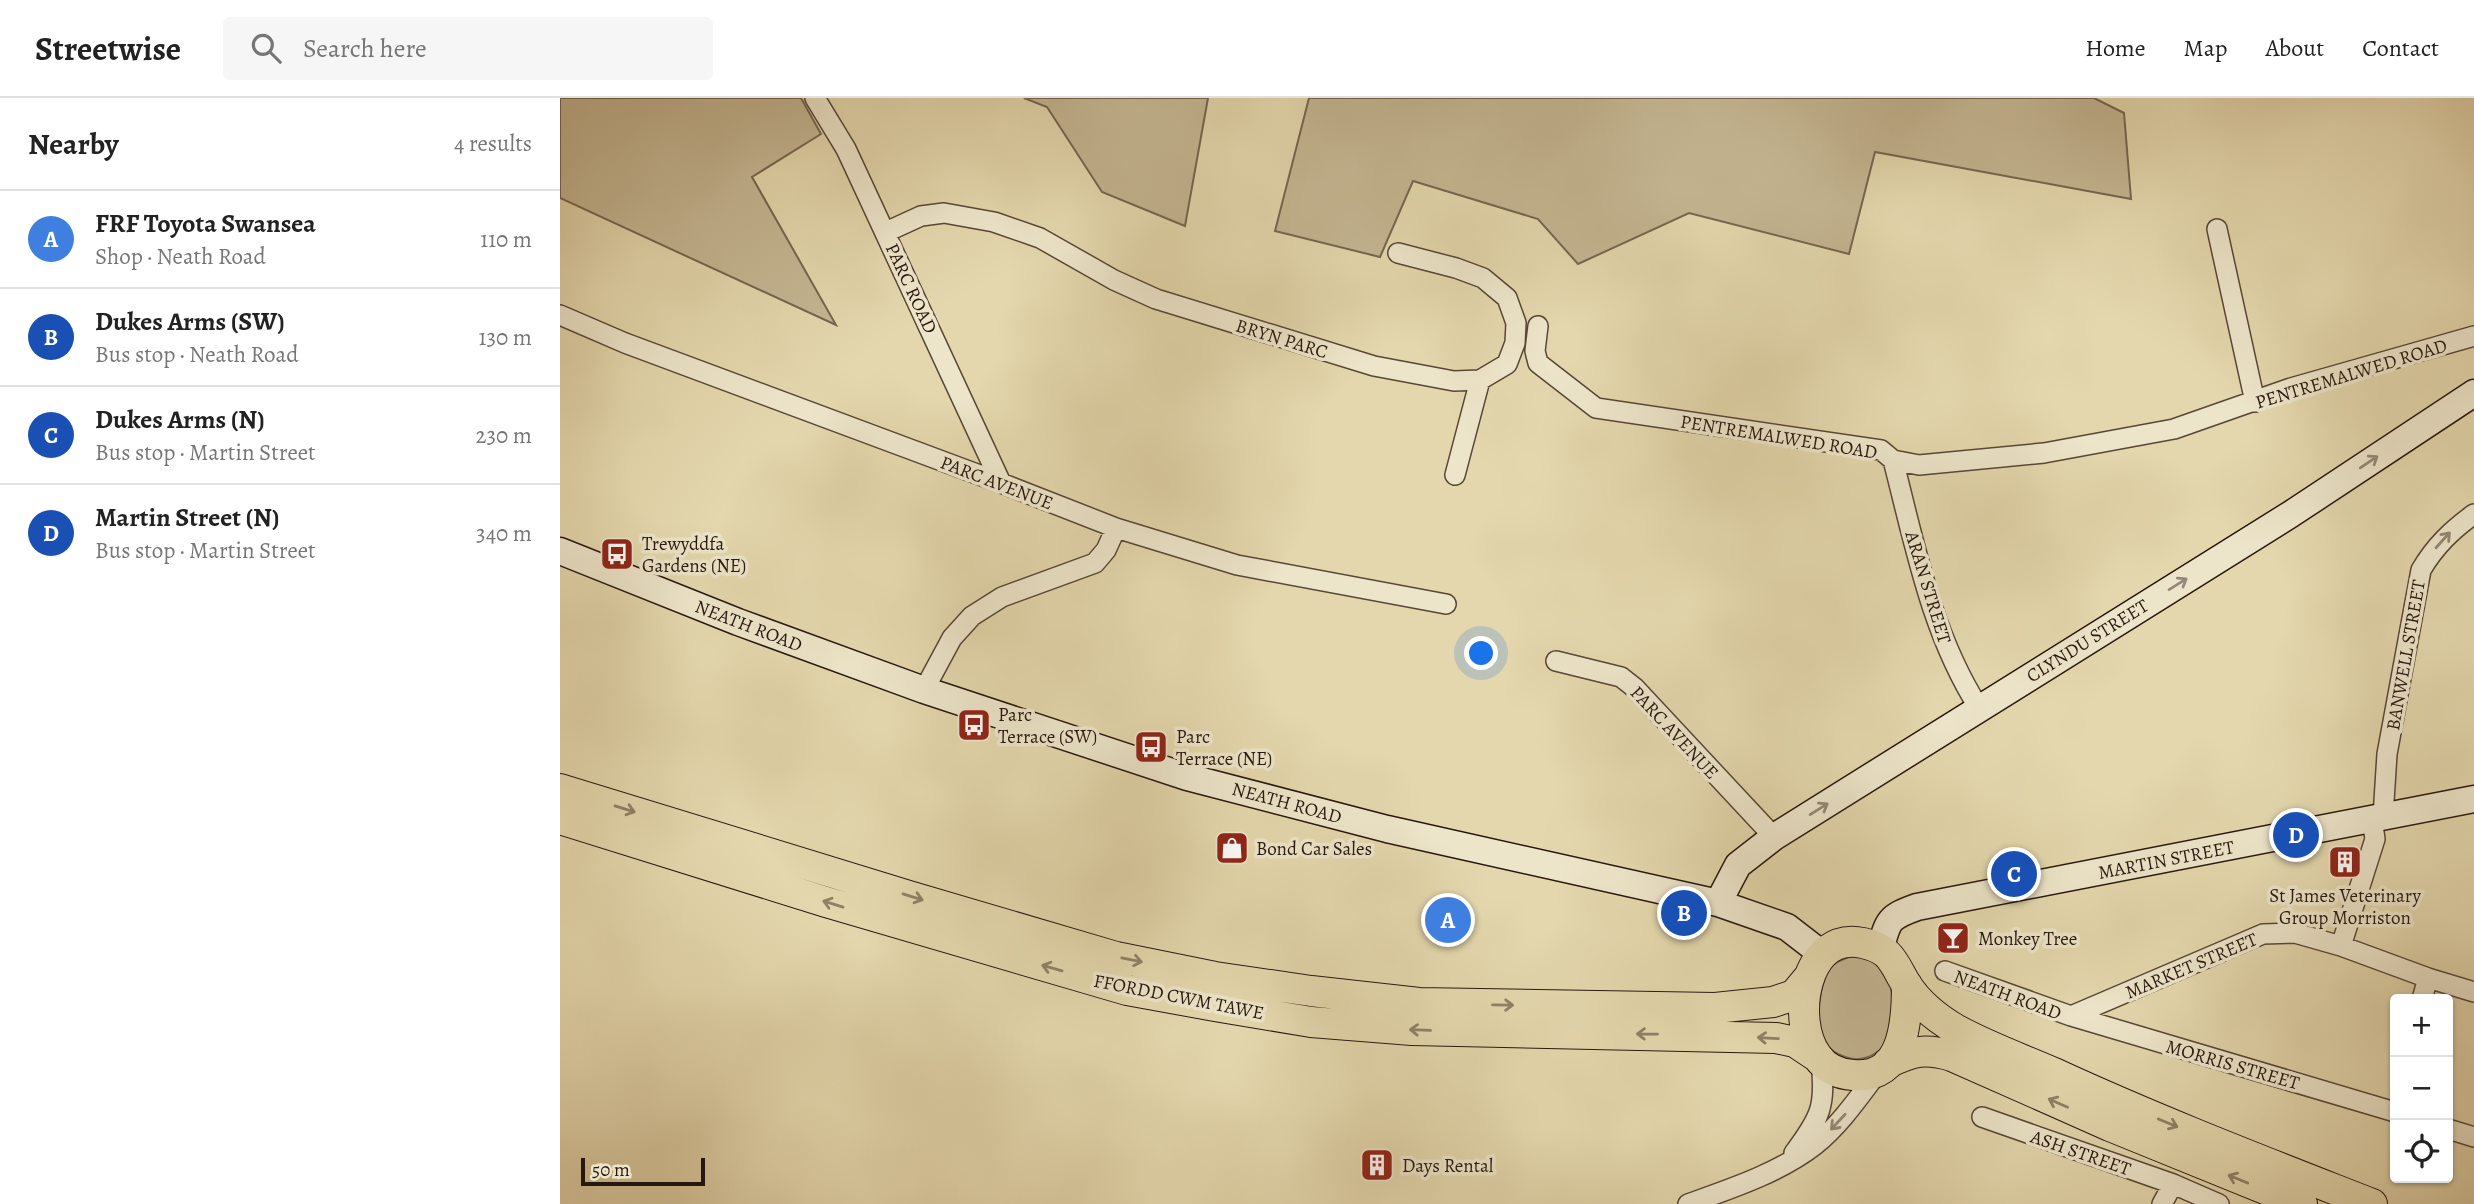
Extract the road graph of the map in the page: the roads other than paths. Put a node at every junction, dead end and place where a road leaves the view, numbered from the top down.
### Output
1 (815, 98) edge
2 (2217, 229) dead end
3 (886, 232) junction
4 (1398, 253) dead end
5 (560, 315) edge
6 (1538, 326) dead end
7 (2474, 336) edge
8 (1480, 380) junction
9 (2474, 393) edge
10 (2255, 402) junction
11 (1894, 460) junction
12 (1455, 475) dead end
13 (1001, 483) junction
14 (2474, 514) edge
15 (1116, 528) junction
16 (560, 551) edge
17 (1446, 604) dead end
18 (1556, 661) dead end
19 (924, 690) junction
20 (1979, 708) junction
21 (560, 789) edge
22 (2474, 799) edge
23 (560, 818) edge
24 (2377, 818) junction
25 (1774, 837) junction
26 (1718, 903) junction
27 (2341, 946) junction
28 (1881, 947) junction
29 (1815, 965) junction
30 (1945, 971) dead end
31 (2428, 978) junction
32 (1907, 985) junction
33 (2474, 992) edge
34 (2423, 994) edge
35 (2071, 1016) junction
36 (1819, 1058) junction
37 (1883, 1067) junction
38 (2390, 1106) edge
39 (1982, 1117) dead end
40 (2453, 1131) edge
41 (2474, 1137) edge
42 (1787, 1163) junction
43 (2173, 1184) junction
44 (1696, 1203) edge
45 (2162, 1204) edge
46 (2219, 1204) edge
47 (2302, 1204) edge
48 (2372, 1204) edge

1 - 3 street, PARC ROAD
2 - 10 street
3 - 8 street, BRYN PARC
3 - 13 street, PARC ROAD
4 - 8 street
5 - 13 street, PARC AVENUE
6 - 11 street, PENTREMALWED ROAD
7 - 10 street, PENTREMALWED ROAD
8 - 12 street
20 -> 9 main road, CLYNDU STREET
10 - 11 street, PENTREMALWED ROAD
11 - 20 street, ARAN STREET
13 - 15 street, PARC AVENUE
24 -> 14 street, BANWELL STREET
15 - 17 street, PARC AVENUE
15 - 19 street
16 - 19 main road, NEATH ROAD
18 - 25 street, PARC AVENUE
19 - 26 main road, NEATH ROAD
25 -> 20 main road, CLYNDU STREET
21 -> 29 main road, FFORDD CWM TAWE
22 - 24 main road, MARTIN STREET
36 -> 23 main road, FFORDD CWM TAWE
24 - 27 street, BANWELL STREET
24 - 28 main road, MARTIN STREET
25 - 26 main road, CLYNDU STREET
26 - 29 main road, NEATH ROAD
27 - 31 street, MARKET STREET
27 - 35 street, MARKET STREET
28 - 29 main road
28 - 32 main road
29 - 36 main road
30 - 35 street, NEATH ROAD
31 - 33 street, MARKET STREET
31 - 34 street
32 - 37 main road
32 -> 48 main road
35 - 38 street, MORRIS STREET
36 - 37 main road
36 - 42 street
37 -> 42 street
47 -> 37 main road
39 - 43 street, ASH STREET
40 - 41 street
42 - 44 street
43 - 45 street
43 - 46 street, ASH STREET

